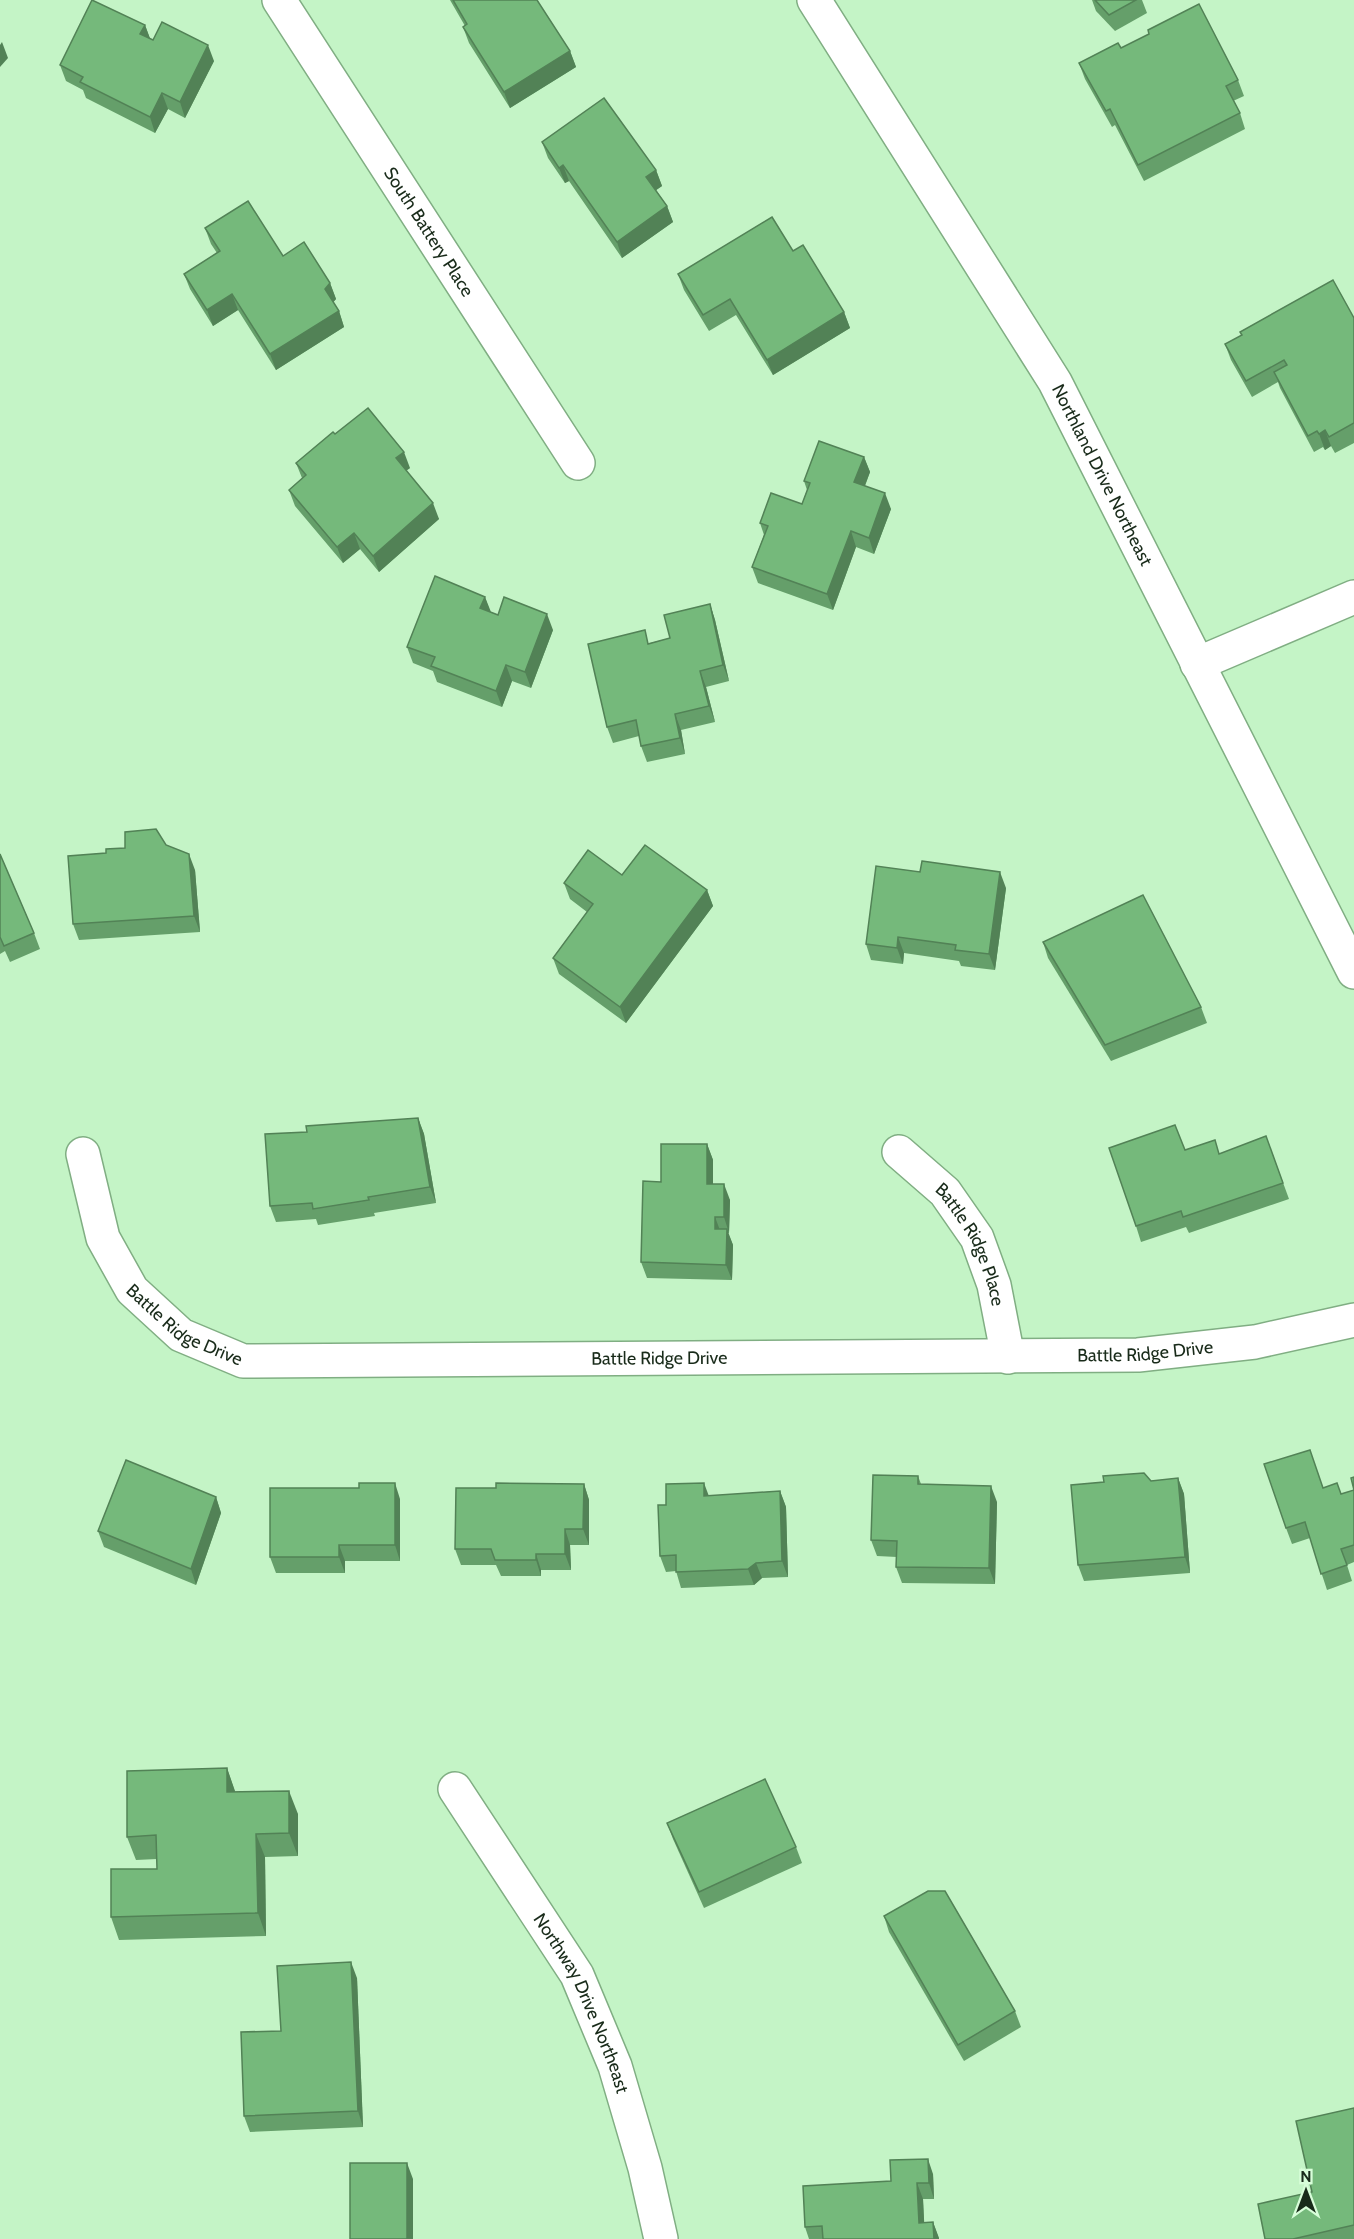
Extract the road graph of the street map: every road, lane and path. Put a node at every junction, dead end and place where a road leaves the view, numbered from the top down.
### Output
1 (279, 0) edge
2 (814, 0) edge
3 (578, 463) dead end
4 (1354, 597) edge
5 (1197, 664) junction
6 (1354, 972) edge
7 (899, 1152) dead end
8 (83, 1154) dead end
9 (1354, 1320) edge
10 (1008, 1357) junction
11 (455, 1789) dead end
12 (661, 2239) edge

1 - 3 street, South Battery Place
2 - 5 street, Northland Drive Northeast
4 - 5 street
5 - 6 street, Northland Drive Northeast
7 - 10 street, Battle Ridge Place
8 - 10 street, Battle Ridge Drive
9 - 10 street, Battle Ridge Drive
11 - 12 street, Northway Drive Northeast

